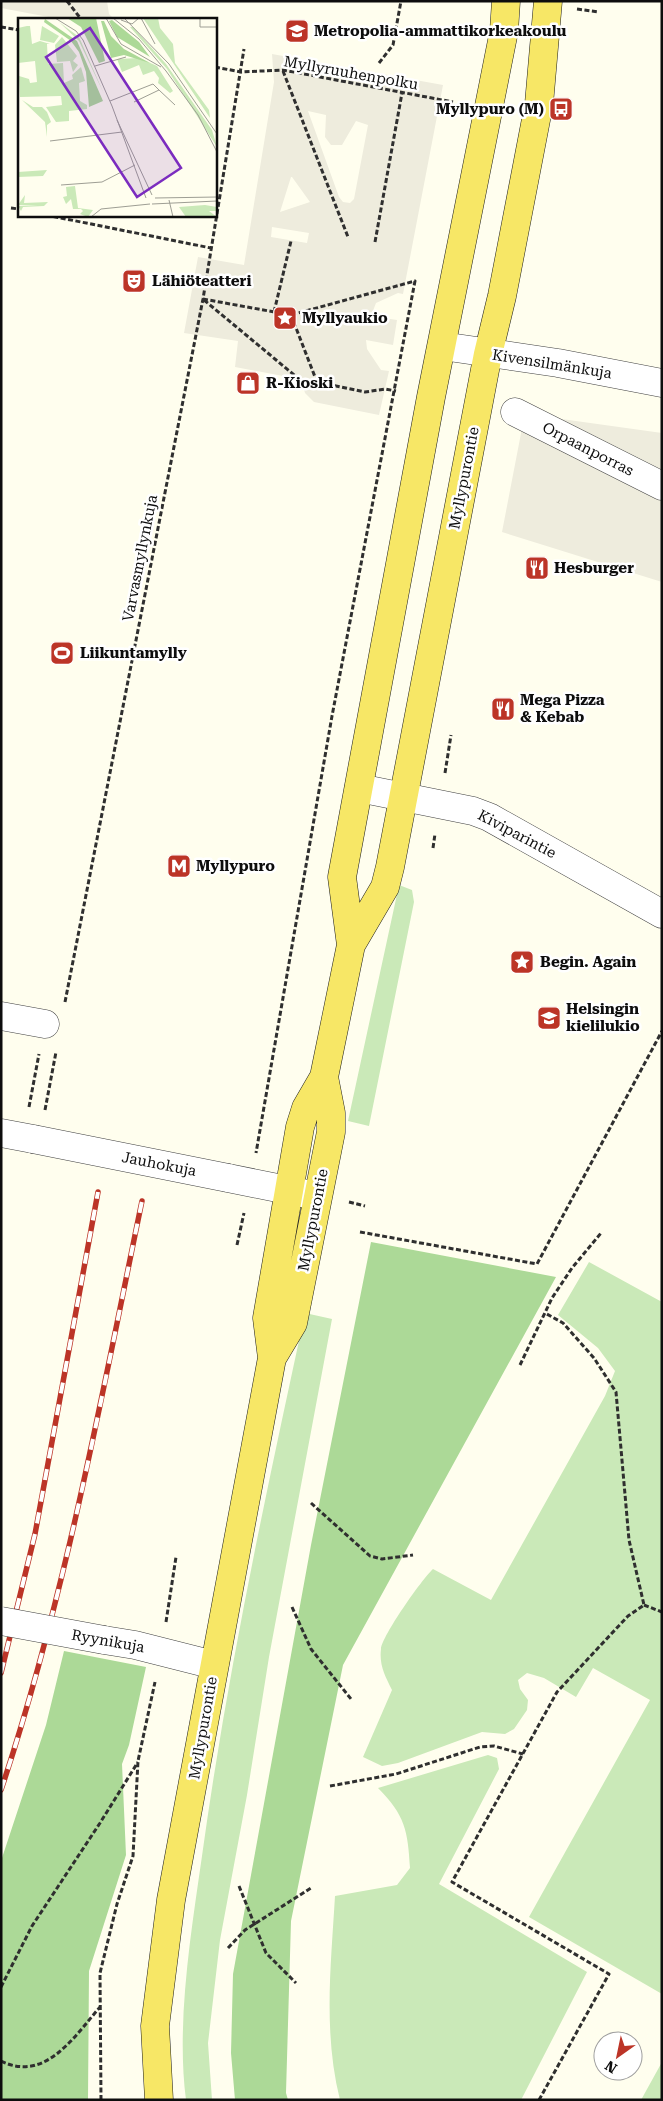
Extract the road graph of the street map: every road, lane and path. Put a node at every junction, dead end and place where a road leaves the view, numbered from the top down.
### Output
1 (67, 1) edge
2 (402, 1) edge
3 (506, 1) edge
4 (548, 1) edge
5 (80, 18) edge
6 (1, 27) edge
7 (18, 30) edge
8 (244, 49) dead end
9 (379, 63) dead end
10 (216, 67) edge
11 (283, 70) junction
12 (240, 72) junction
13 (377, 74) dead end
14 (374, 88) junction
15 (402, 93) junction
16 (453, 102) dead end
17 (12, 208) dead end
18 (18, 209) edge
19 (51, 216) edge
20 (348, 237) dead end
21 (291, 241) dead end
22 (375, 242) dead end
23 (211, 248) junction
24 (203, 299) junction
25 (274, 312) junction
26 (291, 315) junction
27 (442, 346) junction
28 (488, 354) junction
29 (318, 382) junction
30 (662, 383) edge
31 (396, 391) junction
32 (515, 412) dead end
33 (662, 486) edge
34 (359, 788) junction
35 (404, 796) junction
36 (662, 914) edge
37 (351, 945) junction
38 (70, 969) dead end
39 (1, 1016) edge
40 (45, 1024) dead end
41 (662, 1031) edge
42 (37, 1065) dead end
43 (324, 1077) junction
44 (30, 1127) junction
45 (1, 1133) edge
46 (256, 1156) dead end
47 (290, 1191) junction
48 (317, 1196) junction
49 (246, 1204) dead end
50 (360, 1232) dead end
51 (600, 1233) dead end
52 (236, 1245) dead end
53 (545, 1313) junction
54 (272, 1358) junction
55 (520, 1365) dead end
56 (311, 1503) dead end
57 (413, 1555) dead end
58 (176, 1557) dead end
59 (644, 1605) junction
60 (292, 1607) dead end
61 (662, 1612) edge
62 (1, 1621) edge
63 (162, 1651) junction
64 (214, 1665) junction
65 (351, 1699) dead end
66 (523, 1754) junction
67 (138, 1761) junction
68 (330, 1786) dead end
69 (239, 1886) dead end
70 (311, 1888) dead end
71 (253, 1924) junction
72 (228, 1948) dead end
73 (296, 1983) dead end
74 (1, 1987) edge
75 (100, 2007) junction
76 (1, 2060) edge
77 (101, 2100) edge
78 (158, 2100) edge
79 (539, 2100) edge

1 - 5 path
2 - 9 path
3 - 27 main road, Myllypurontie
4 - 28 main road, Myllypurontie
6 - 7 path
8 - 12 path
10 - 12 path, Myllyruuhenpolku
11 - 12 path, Myllyruuhenpolku
11 - 14 path, Myllyruuhenpolku
11 - 20 path
12 - 23 path
13 - 14 path
14 - 15 path, Myllyruuhenpolku
15 - 16 path, Myllyruuhenpolku
15 - 22 path
17 - 18 path
19 - 23 path
21 - 25 path
23 - 24 path
24 - 25 path
24 - 29 path
24 - 38 path, Varvasmyllynkuja
25 - 26 path
26 - 29 path
26 - 31 path
27 - 28 street, Kivensilmänkuja
27 - 34 main road, Myllypurontie
28 - 30 street, Kivensilmänkuja
28 - 35 main road, Myllypurontie
29 - 31 path
31 - 46 path
32 - 33 street, Orpaanporras
34 - 35 street, Kiviparintie
34 - 37 main road, Myllypurontie
35 - 36 street, Kiviparintie
35 - 37 main road, Myllypurontie
37 - 43 main road, Myllypurontie
39 - 40 street
41 - 50 path
42 - 44 path
43 - 47 main road, Myllypurontie
43 - 48 main road, Myllypurontie
44 - 45 street, Jauhokuja
44 - 47 street, Jauhokuja, bridge
47 - 48 street, Jauhokuja
47 - 54 main road, Myllypurontie
48 - 54 main road, Myllypurontie
49 - 52 path
51 - 53 path
53 - 55 path
53 - 59 path
54 - 64 main road, Myllypurontie
56 - 57 path
58 - 63 path
59 - 61 path
59 - 66 path
60 - 65 path
62 - 63 street, Ryynikuja, bridge
63 - 64 street, Ryynikuja
63 - 67 path
64 - 78 main road, Myllypurontie
66 - 68 path
66 - 79 path
67 - 74 path
67 - 75 path
69 - 71 path
70 - 71 path
71 - 72 path
71 - 73 path
75 - 76 path
75 - 77 path

